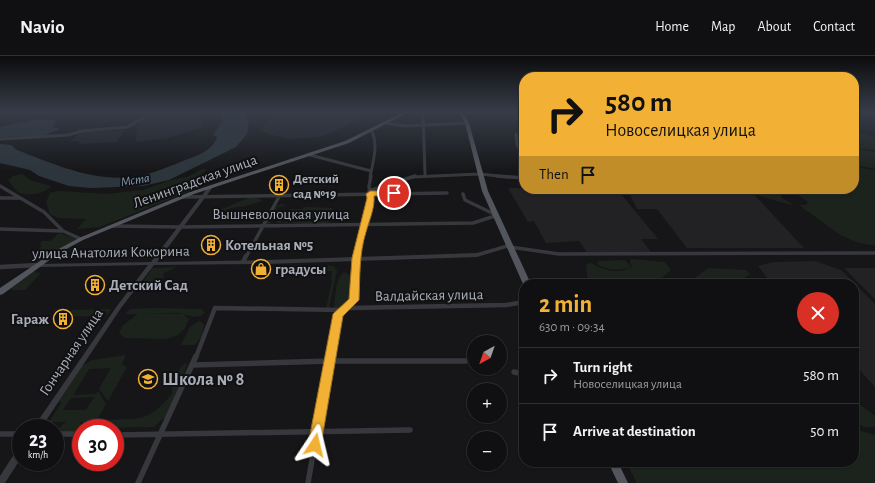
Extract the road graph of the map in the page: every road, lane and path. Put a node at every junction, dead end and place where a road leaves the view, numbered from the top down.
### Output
1 (77, 132) edge
2 (366, 132) edge
3 (372, 132) edge
4 (424, 132) edge
5 (469, 132) edge
6 (516, 134) dead end
7 (0, 139) edge
8 (519, 148) edge
9 (310, 155) junction
10 (371, 171) junction
11 (425, 174) junction
12 (480, 174) junction
13 (519, 178) edge
14 (0, 186) edge
15 (211, 187) junction
16 (202, 190) junction
17 (370, 192) junction
18 (447, 193) dead end
19 (463, 194) dead end
20 (280, 196) junction
21 (183, 197) junction
22 (0, 198) edge
23 (18, 198) junction
24 (203, 198) junction
25 (495, 215) junction
26 (113, 226) junction
27 (263, 226) junction
28 (365, 226) junction
29 (180, 227) junction
30 (0, 229) edge
31 (63, 231) junction
32 (81, 239) junction
33 (509, 247) junction
34 (875, 253) edge
35 (356, 258) junction
36 (243, 262) junction
37 (152, 263) junction
38 (38, 265) junction
39 (0, 267) edge
40 (525, 279) edge
41 (0, 292) edge
42 (519, 303) edge
43 (342, 310) junction
44 (330, 361) junction
45 (466, 361) dead end
46 (193, 365) junction
47 (514, 372) dead end
48 (519, 373) edge
49 (43, 419) edge
50 (410, 430) dead end
51 (317, 432) junction
52 (0, 434) edge
53 (12, 434) edge
54 (160, 434) junction
55 (124, 435) edge
56 (12, 465) edge
57 (615, 467) edge
58 (0, 483) edge
59 (138, 483) edge
60 (308, 483) edge
61 (623, 483) edge

1 - 7 street
2 - 9 main road, Ленинградская улица
3 - 10 street
4 - 11 street
5 - 12 main road
6 - 8 street
9 - 10 street
9 - 15 main road, Ленинградская улица
10 - 17 street
11 - 12 street
11 - 17 street
12 - 13 street
12 - 25 main road
14 - 23 street
15 - 16 main road, Ленинградская улица
15 - 24 street, Гончарная улица
16 - 21 main road, Ленинградская улица
16 - 24 street
17 - 18 street
17 - 20 street
17 - 28 street
19 - 25 street
20 - 24 street
20 - 27 street
21 - 24 street
21 - 26 main road, Ленинградская улица
22 - 23 street
23 - 31 street
24 - 29 street, Гончарная улица
25 - 28 street, Вышневолоцкая улица
25 - 33 main road
26 - 29 street, Вышневолоцкая улица
26 - 32 main road, Ленинградская улица
27 - 28 street, Вышневолоцкая улица
27 - 29 street, Вышневолоцкая улица
27 - 36 street
28 - 35 street
29 - 37 street, Гончарная улица
30 - 31 street
31 - 32 street
32 - 38 main road, Ленинградская улица
33 - 34 street
33 - 35 street, улица Анатолия Кокорина
33 - 40 main road
35 - 36 street, улица Анатолия Кокорина
35 - 43 street
36 - 37 street, улица Анатолия Кокорина
37 - 38 street, улица Анатолия Кокорина
37 - 49 street, Гончарная улица
38 - 39 street, улица Анатолия Кокорина
38 - 41 main road, Ленинградская улица
42 - 43 street, Валдайская улица
43 - 44 street
43 - 46 street, Валдайская улица
44 - 45 street
44 - 46 street
44 - 51 street
46 - 54 street
47 - 48 street
50 - 51 street
51 - 54 street
51 - 60 street
52 - 53 street
54 - 55 street
54 - 59 street
56 - 58 street
57 - 61 main road

